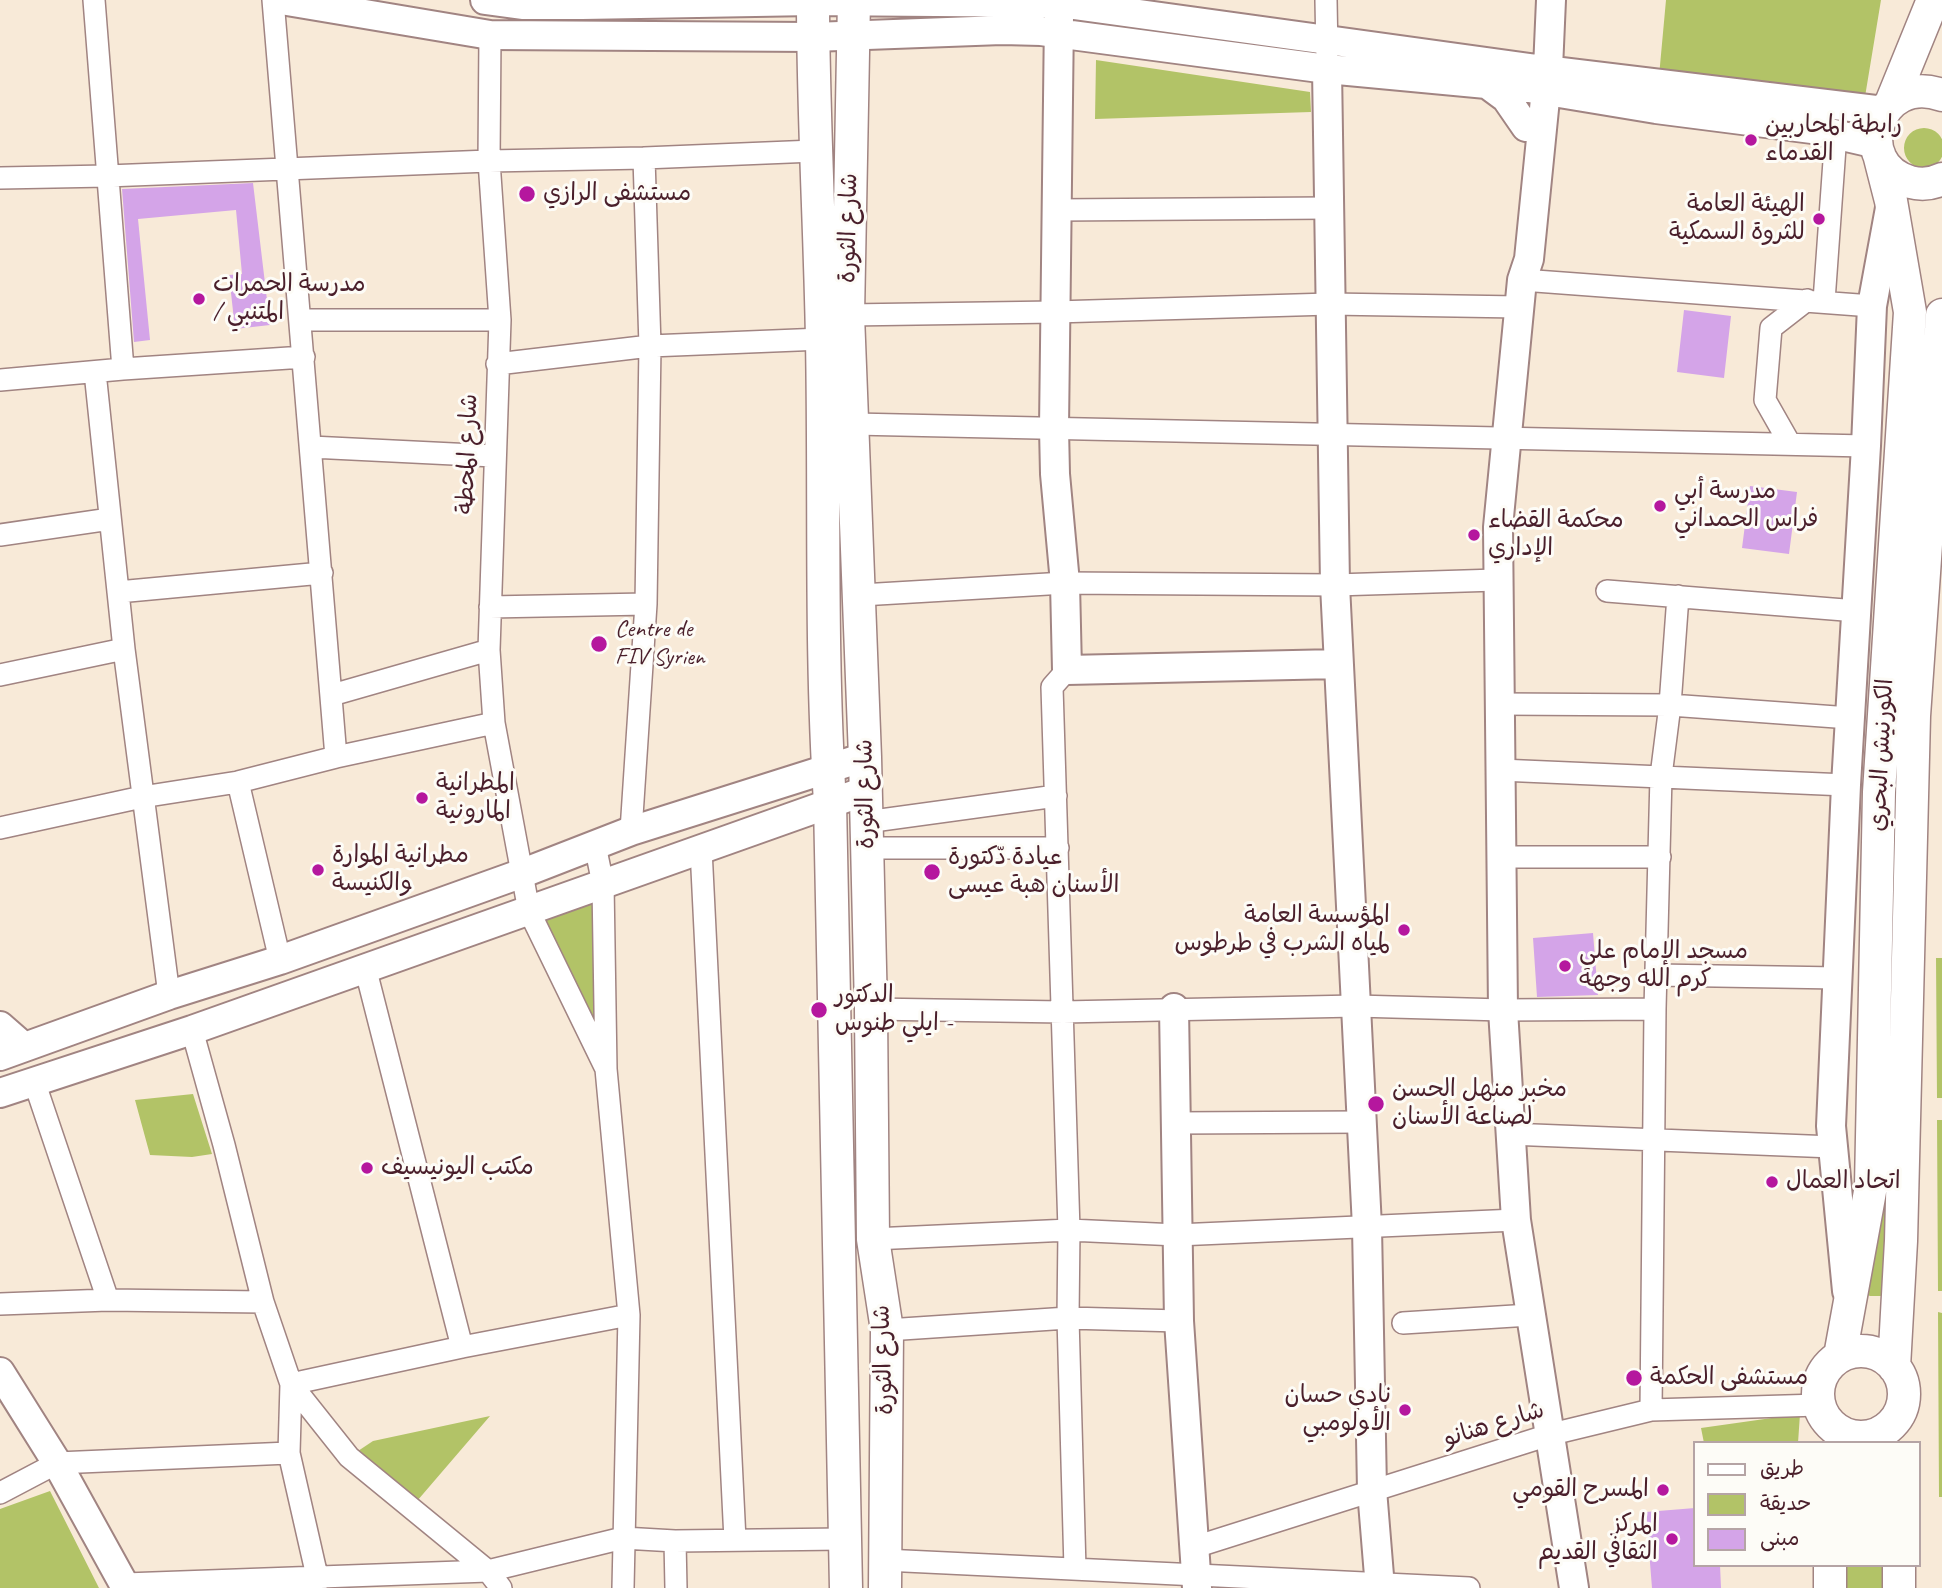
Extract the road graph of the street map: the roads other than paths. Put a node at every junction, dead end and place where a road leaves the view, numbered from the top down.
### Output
1 (94, 0) edge
2 (273, 0) edge
3 (281, 0) edge
4 (485, 0) edge
5 (813, 0) edge
6 (1326, 0) edge
7 (1533, 0) edge
8 (1551, 0) edge
9 (854, 1) edge
10 (1059, 2) edge
11 (582, 3) edge
12 (1930, 5) edge
13 (1183, 10) edge
14 (1058, 34) junction
15 (490, 35) junction
16 (813, 37) junction
17 (854, 37) junction
18 (1327, 55) junction
19 (1538, 79) junction
20 (1487, 84) junction
21 (1942, 95) edge
22 (1887, 107) junction
23 (1758, 109) junction
24 (1526, 127) junction
25 (1836, 133) junction
26 (1878, 149) junction
27 (814, 151) junction
28 (644, 159) junction
29 (489, 161) junction
30 (288, 170) junction
31 (107, 176) junction
32 (0, 178) edge
33 (1942, 179) edge
34 (1891, 201) junction
35 (1329, 208) junction
36 (1057, 210) junction
37 (1520, 294) junction
38 (1815, 300) junction
39 (1330, 304) junction
40 (1872, 306) junction
41 (1055, 312) junction
42 (848, 315) junction
43 (1942, 315) edge
44 (302, 320) junction
45 (500, 320) junction
46 (822, 339) junction
47 (650, 346) junction
48 (304, 357) junction
49 (497, 364) junction
50 (122, 369) junction
51 (95, 372) junction
52 (0, 380) edge
53 (854, 424) junction
54 (1054, 428) junction
55 (1333, 434) junction
56 (1505, 438) junction
57 (1790, 444) junction
58 (1866, 446) junction
59 (311, 447) junction
60 (494, 456) junction
61 (110, 519) junction
62 (0, 535) edge
63 (322, 573) junction
64 (1497, 580) junction
65 (1065, 583) junction
66 (1335, 585) junction
67 (1607, 591) dead end
68 (118, 592) junction
69 (860, 595) junction
70 (1678, 596) junction
71 (646, 604) junction
72 (490, 607) junction
73 (1857, 611) junction
74 (124, 649) junction
75 (489, 650) junction
76 (1338, 664) junction
77 (1067, 670) junction
78 (0, 675) edge
79 (332, 695) junction
80 (1499, 704) junction
81 (1670, 705) junction
82 (1850, 718) junction
83 (494, 723) junction
84 (336, 757) junction
85 (865, 757) junction
86 (827, 768) junction
87 (1500, 770) junction
88 (1661, 776) junction
89 (238, 782) junction
90 (1846, 785) junction
91 (1056, 796) junction
92 (142, 797) junction
93 (830, 802) junction
94 (866, 820) junction
95 (0, 828) edge
96 (631, 831) junction
97 (595, 845) junction
98 (1058, 848) junction
99 (701, 849) junction
100 (1501, 857) junction
101 (1660, 857) junction
102 (523, 873) junction
103 (603, 884) junction
104 (529, 911) junction
105 (280, 960) junction
106 (365, 967) junction
107 (1656, 975) junction
108 (1838, 978) junction
109 (169, 995) junction
110 (1356, 1006) junction
111 (1174, 1008) junction
112 (871, 1009) junction
113 (1655, 1009) junction
114 (1503, 1010) junction
115 (1063, 1012) junction
116 (0, 1026) edge
117 (192, 1030) junction
118 (12, 1051) edge
119 (606, 1069) junction
120 (34, 1081) junction
121 (0, 1093) edge
122 (1362, 1122) junction
123 (1175, 1123) junction
124 (1509, 1134) junction
125 (1655, 1139) junction
126 (1833, 1147) junction
127 (1516, 1220) junction
128 (1367, 1227) junction
129 (1069, 1230) junction
130 (1177, 1235) junction
131 (873, 1239) junction
132 (108, 1300) junction
133 (263, 1303) junction
134 (0, 1304) edge
135 (1849, 1309) junction
136 (629, 1315) junction
137 (1530, 1315) junction
138 (1068, 1318) junction
139 (1179, 1321) junction
140 (1403, 1323) dead end
141 (887, 1330) junction
142 (462, 1347) junction
143 (1840, 1356) junction
144 (1894, 1367) junction
145 (0, 1372) edge
146 (291, 1384) junction
147 (1651, 1410) junction
148 (1901, 1411) junction
149 (1824, 1422) edge
150 (1552, 1434) junction
151 (1901, 1441) edge
152 (289, 1453) junction
153 (57, 1464) junction
154 (1372, 1490) junction
155 (0, 1493) edge
156 (623, 1538) junction
157 (843, 1539) junction
158 (675, 1541) junction
159 (735, 1541) junction
160 (1830, 1567) edge
161 (1899, 1567) edge
162 (1076, 1569) junction
163 (1196, 1570) edge
164 (885, 1574) edge
165 (316, 1582) edge
166 (493, 1582) edge
167 (125, 1586) edge
168 (1380, 1586) edge
169 (623, 1588) edge
170 (676, 1588) edge
171 (846, 1588) edge
172 (1469, 1588) edge
173 (1574, 1588) edge
174 (1830, 1588) edge
175 (1899, 1588) edge

1 - 31 street
2 - 30 street
3 - 15 main road
4 - 11 main road
5 - 9 main road
5 - 11 main road
5 - 16 main road, شارع الثورة
6 - 18 street
7 - 19 main road
8 - 19 main road
9 - 10 main road
9 - 17 main road, شارع الثورة
10 - 13 main road
10 - 14 main road
12 - 22 main road
13 - 18 main road
14 - 17 main road
14 - 18 main road
14 - 36 main road
15 - 16 main road
15 - 29 street, شارع المحطة
16 - 17 main road
16 - 27 main road, شارع الثورة
17 - 42 main road, شارع الثورة
18 - 19 main road
18 - 20 main road
18 - 35 main road
19 - 20 main road
19 - 23 main road
19 - 24 main road
19 - 37 main road
20 - 24 main road
21 - 22 main road
22 - 23 main road
22 - 26 main road
23 - 25 main road
24 - 37 main road
25 - 26 main road
25 - 38 street
26 - 33 main road
26 - 34 main road, الكورنيش البحري
27 - 28 street
27 - 46 main road, شارع الثورة
28 - 29 street
28 - 47 street
29 - 30 street
29 - 45 street, شارع المحطة
30 - 31 street
30 - 44 street
31 - 32 street
31 - 50 street
34 - 40 main road
34 - 135 main road, الكورنيش البحري
35 - 36 street
35 - 39 main road
36 - 41 main road
37 - 38 street
37 - 39 street
37 - 56 main road
38 - 40 street
38 - 57 street
39 - 41 street
39 - 55 main road
40 - 58 main road
41 - 42 street
41 - 54 main road
42 - 53 main road, شارع الثورة
43 - 144 main road, الكورنيش البحري
44 - 45 street
44 - 48 street
45 - 49 street, شارع المحطة
46 - 47 street
46 - 86 main road, شارع الثورة
47 - 49 street
47 - 71 street
48 - 50 street
48 - 59 street
49 - 60 street, شارع المحطة
50 - 51 street
51 - 52 street
51 - 61 street
53 - 54 street
53 - 69 main road, شارع الثورة
54 - 55 street
54 - 65 main road
55 - 56 street
55 - 66 main road
56 - 57 street
56 - 64 main road
57 - 58 street
58 - 73 main road
59 - 60 street
59 - 63 street
60 - 72 street, شارع المحطة
61 - 62 street
61 - 68 street
63 - 68 street
63 - 79 street
64 - 66 street
64 - 80 main road
65 - 66 street
65 - 69 street
65 - 77 main road
66 - 76 main road
67 - 70 street
68 - 74 street
69 - 85 main road, شارع الثورة
70 - 73 street
70 - 81 street
71 - 72 street
71 - 96 street
72 - 75 street, شارع المحطة
73 - 82 main road
74 - 78 street
74 - 92 street
75 - 79 street
75 - 83 street, شارع المحطة
76 - 77 main road
76 - 110 main road
77 - 91 street
79 - 84 street
80 - 81 street
80 - 87 main road
81 - 82 street
81 - 88 street
82 - 90 main road
83 - 84 street
83 - 102 street, شارع المحطة
84 - 89 street
85 - 86 main road
85 - 94 main road, شارع الثورة
86 - 93 main road, شارع الثورة
86 - 96 main road
87 - 88 street
87 - 100 main road
88 - 90 street
88 - 101 street
89 - 92 street
89 - 105 street
90 - 108 main road
91 - 94 street
91 - 98 street
92 - 95 street
92 - 109 street
93 - 94 main road
93 - 99 main road
93 - 157 main road, شارع الثورة
94 - 98 street
94 - 112 main road, شارع الثورة
96 - 97 main road
97 - 102 main road
97 - 103 street
98 - 115 street
99 - 103 main road
99 - 159 street
100 - 101 street
100 - 114 main road
101 - 107 street
102 - 104 street, شارع المحطة
102 - 105 main road
103 - 104 main road
103 - 119 street
104 - 106 main road
104 - 119 street, شارع المحطة
105 - 109 main road
106 - 117 main road
106 - 142 street
107 - 108 street
107 - 113 street
108 - 126 main road
109 - 118 main road
110 - 111 street
110 - 114 street
110 - 122 main road
111 - 115 street
111 - 123 main road
112 - 115 street
112 - 131 main road, شارع الثورة
113 - 114 street
113 - 125 street
114 - 124 main road
115 - 129 street
116 - 118 main road
117 - 120 main road
117 - 133 street
119 - 136 street
120 - 121 main road
120 - 132 street
122 - 123 street
122 - 128 main road
123 - 130 main road
124 - 125 street
124 - 127 main road
125 - 126 street
125 - 147 street
126 - 135 main road
127 - 128 street
127 - 137 main road
128 - 130 street
128 - 154 main road
129 - 130 street
129 - 131 street
129 - 138 street
130 - 139 main road
131 - 141 main road, شارع الثورة
132 - 133 street
132 - 134 street
133 - 146 street
135 - 143 main road, الكورنيش البحري
136 - 142 street
136 - 156 street
137 - 140 street
137 - 150 main road
138 - 139 street
138 - 141 street
138 - 162 street
139 - 163 main road
141 - 164 main road, شارع الثورة
142 - 146 street
143 - 144 main road
143 - 149 main road
144 - 148 main road
145 - 153 main road
146 - 152 street
146 - 166 street
147 - 149 street, شارع هنانو
147 - 150 street, شارع هنانو
148 - 149 main road
148 - 151 main road
150 - 154 street, شارع هنانو
150 - 173 main road
152 - 153 street
152 - 165 street
153 - 155 street
153 - 167 main road
154 - 163 street, شارع هنانو
154 - 168 main road
156 - 158 street
156 - 166 street
156 - 169 street
157 - 159 street
157 - 171 main road, شارع الثورة
158 - 159 street
158 - 170 street
160 - 174 main road
161 - 175 main road
162 - 163 street
162 - 164 street
163 - 168 street
165 - 166 street
165 - 167 street
168 - 172 street

